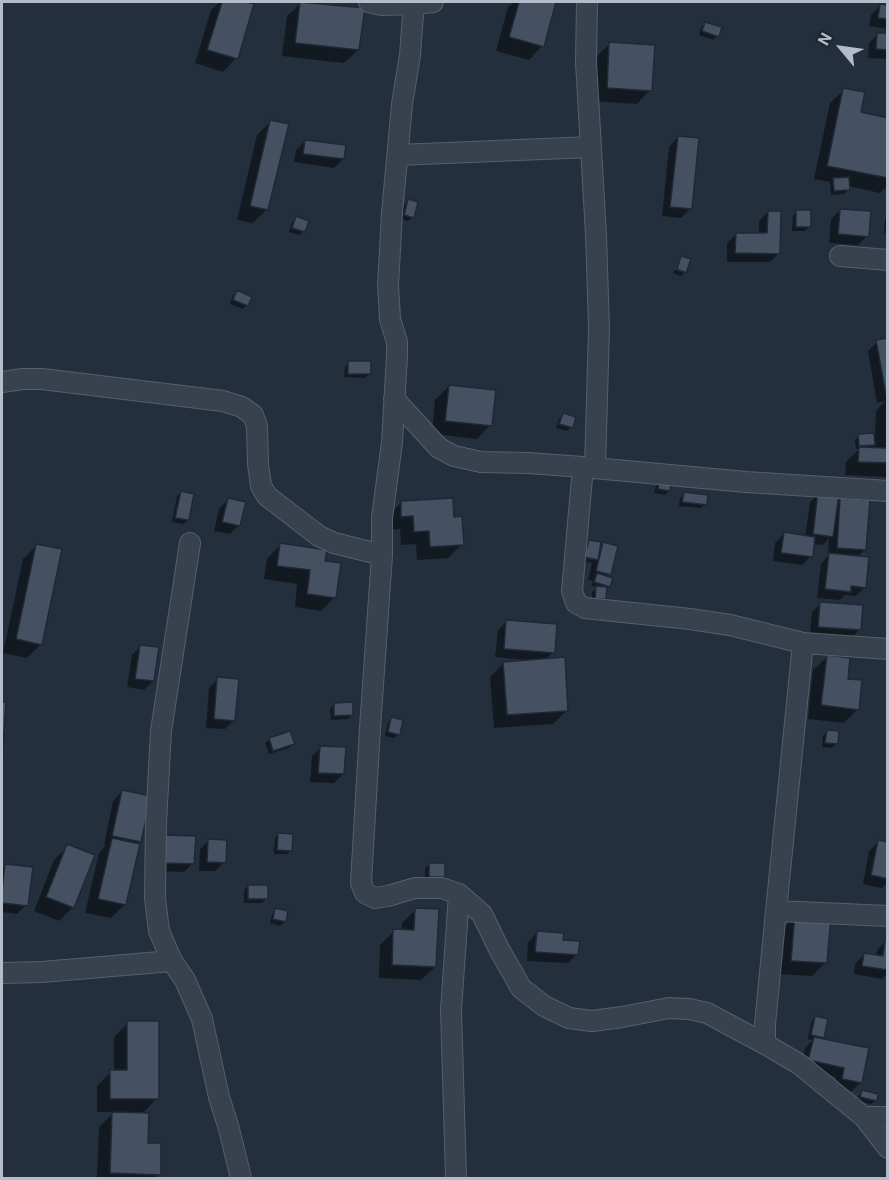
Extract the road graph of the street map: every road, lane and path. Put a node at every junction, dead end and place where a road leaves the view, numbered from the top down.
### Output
1 (369, 2) edge
2 (421, 2) edge
3 (588, 2) edge
4 (591, 147) junction
5 (398, 155) junction
6 (840, 256) dead end
7 (888, 260) edge
8 (2, 382) edge
9 (394, 399) junction
10 (589, 468) junction
11 (888, 491) edge
12 (190, 543) dead end
13 (382, 555) junction
14 (803, 643) junction
15 (888, 649) edge
16 (459, 894) junction
17 (776, 911) junction
18 (888, 916) edge
19 (172, 960) junction
20 (2, 974) edge
21 (765, 1044) junction
22 (888, 1116) edge
23 (864, 1117) junction
24 (888, 1148) edge
25 (241, 1179) edge
26 (456, 1179) edge

1 - 2 street
2 - 5 street
3 - 4 street
4 - 5 street
4 - 10 street
5 - 9 street
6 - 7 street
8 - 13 street
9 - 10 street
9 - 13 street
10 - 11 street
10 - 14 street
12 - 19 street
13 - 16 street
14 - 15 street
14 - 17 street
16 - 21 street
16 - 26 street
17 - 18 street
17 - 21 street
19 - 20 street
19 - 25 street
21 - 23 street
22 - 23 street
23 - 24 street

